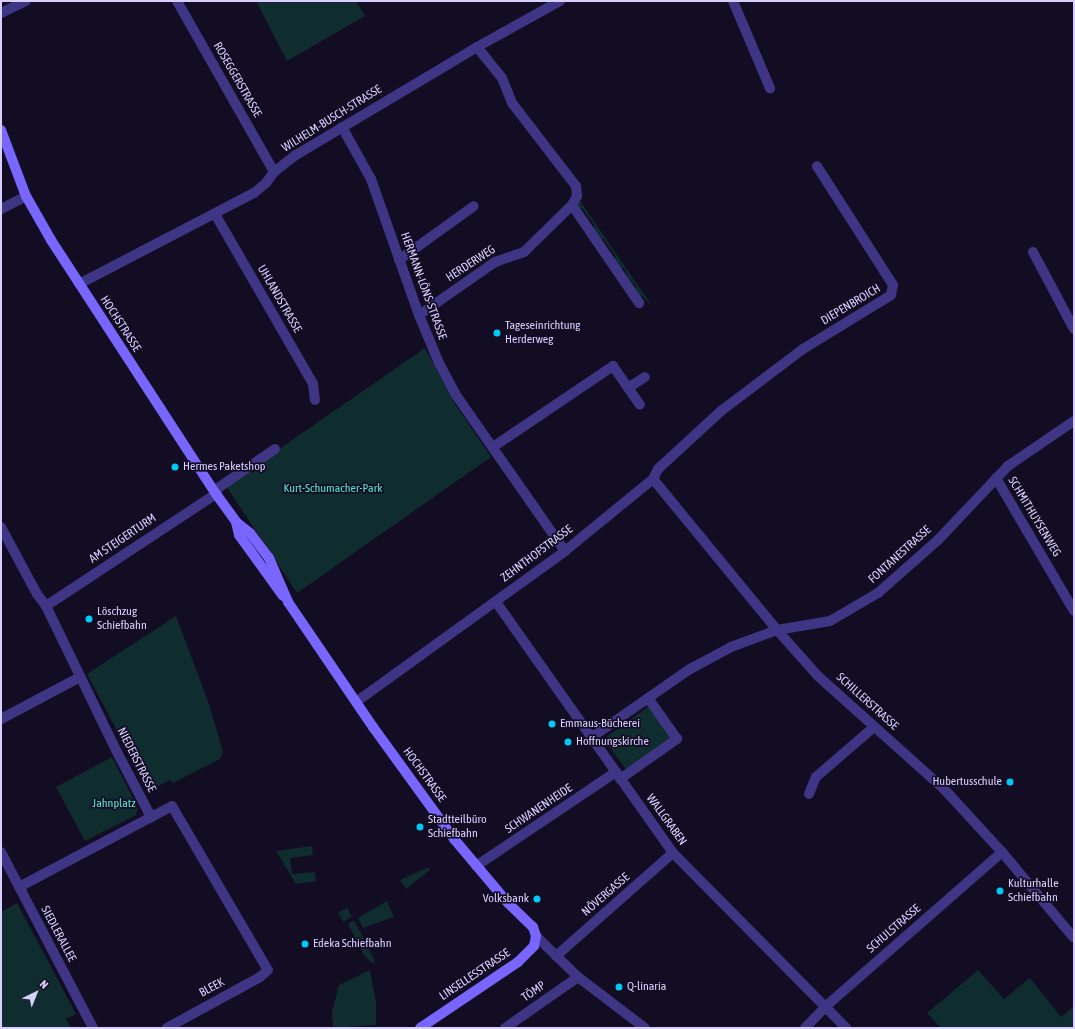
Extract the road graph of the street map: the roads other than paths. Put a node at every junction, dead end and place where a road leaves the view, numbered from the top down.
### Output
1 (26, 1) edge
2 (177, 1) edge
3 (560, 1) edge
4 (733, 1) edge
5 (1, 13) edge
6 (477, 47) junction
7 (770, 88) dead end
8 (342, 128) junction
9 (1, 130) edge
10 (817, 166) dead end
11 (274, 172) junction
12 (26, 196) junction
13 (572, 205) junction
14 (474, 206) dead end
15 (1, 209) edge
16 (215, 214) junction
17 (1033, 252) dead end
18 (399, 260) junction
19 (79, 284) junction
20 (639, 303) dead end
21 (419, 315) junction
22 (1074, 329) edge
23 (645, 377) dead end
24 (628, 388) junction
25 (316, 400) dead end
26 (640, 405) dead end
27 (721, 411) joint
28 (1074, 421) edge
29 (492, 447) junction
30 (275, 449) dead end
31 (996, 478) junction
32 (653, 479) junction
33 (216, 494) junction
34 (1, 527) edge
35 (565, 551) junction
36 (496, 602) junction
37 (46, 606) junction
38 (1074, 611) edge
39 (777, 630) junction
40 (80, 678) junction
41 (650, 696) junction
42 (356, 702) junction
43 (1, 719) edge
44 (874, 727) junction
45 (592, 737) junction
46 (618, 776) junction
47 (809, 794) dead end
48 (151, 816) junction
49 (1, 852) edge
50 (1002, 852) junction
51 (673, 853) junction
52 (476, 866) junction
53 (19, 887) junction
54 (536, 936) junction
55 (1073, 937) dead end
56 (556, 956) junction
57 (578, 978) junction
58 (825, 1007) junction
59 (93, 1028) edge
60 (167, 1028) edge
61 (420, 1028) edge
62 (505, 1028) edge
63 (645, 1028) edge
64 (805, 1028) edge
65 (846, 1028) edge

1 - 5 street
2 - 11 street, ROSEGGERSTRASSE
3 - 6 street, WILHELM-BUSCH-STRASSE
4 - 7 street
6 - 8 street, WILHELM-BUSCH-STRASSE
6 - 13 street
8 - 11 street, WILHELM-BUSCH-STRASSE
8 - 18 street, HERMANN-LÖNS-STRASSE
9 - 12 street, HOCHSTRASSE
10 - 27 street, DIEPENBROICH
11 - 16 street, WILHELM-BUSCH-STRASSE
12 - 15 street
12 - 19 street, HOCHSTRASSE
13 - 20 street
13 - 21 street, HERDERWEG
14 - 18 street
16 - 19 street, WILHELM-BUSCH-STRASSE
16 - 25 street, UHLANDSTRASSE
17 - 22 street
18 - 21 street, HERMANN-LÖNS-STRASSE
19 - 33 street, HOCHSTRASSE
21 - 29 street, HERMANN-LÖNS-STRASSE
23 - 24 street
24 - 26 street
24 - 29 street
27 - 32 street, ZEHNTHOFSTRASSE
28 - 31 street, FONTANESTRASSE
29 - 35 street, HERMANN-LÖNS-STRASSE
30 - 33 street, AM STEIGERTURM
31 - 38 street, SCHMITHUYSENWEG
31 - 39 street, FONTANESTRASSE
32 - 35 street, ZEHNTHOFSTRASSE
32 - 39 street, SCHILLERSTRASSE
33 - 37 street, AM STEIGERTURM
33 - 42 street, HOCHSTRASSE
34 - 37 street, NIEDERSTRASSE
35 - 36 street, ZEHNTHOFSTRASSE
36 - 42 street, ZEHNTHOFSTRASSE
36 - 45 street, WALLGRABEN
37 - 40 street, NIEDERSTRASSE
39 - 41 street, FONTANESTRASSE
39 - 44 street, SCHILLERSTRASSE
40 - 43 street
40 - 48 street, NIEDERSTRASSE
41 - 45 street, FONTANESTRASSE
41 - 46 street, SCHWANENHEIDE
42 - 52 street, HOCHSTRASSE
44 - 47 street
44 - 50 street, SCHILLERSTRASSE
45 - 46 street, WALLGRABEN
46 - 51 street, WALLGRABEN
46 - 52 street, SCHWANENHEIDE
48 - 53 street
48 - 60 street, BLEEK
49 - 53 street, SIEDLERALLEE
50 - 55 street, SCHILLERSTRASSE
50 - 58 street, SCHULSTRASSE
51 - 56 street, NÖVERGASSE
51 - 58 street, WALLGRABEN
52 - 54 street, HOCHSTRASSE
53 - 59 street, SIEDLERALLEE
54 - 56 street, HOCHSTRASSE
54 - 61 street, LINSELLESSTRASSE
56 - 57 street, HOCHSTRASSE
57 - 62 street, TÖMP
57 - 63 street, HOCHSTRASSE
58 - 64 street, SCHULSTRASSE
58 - 65 street, WALLGRABEN

